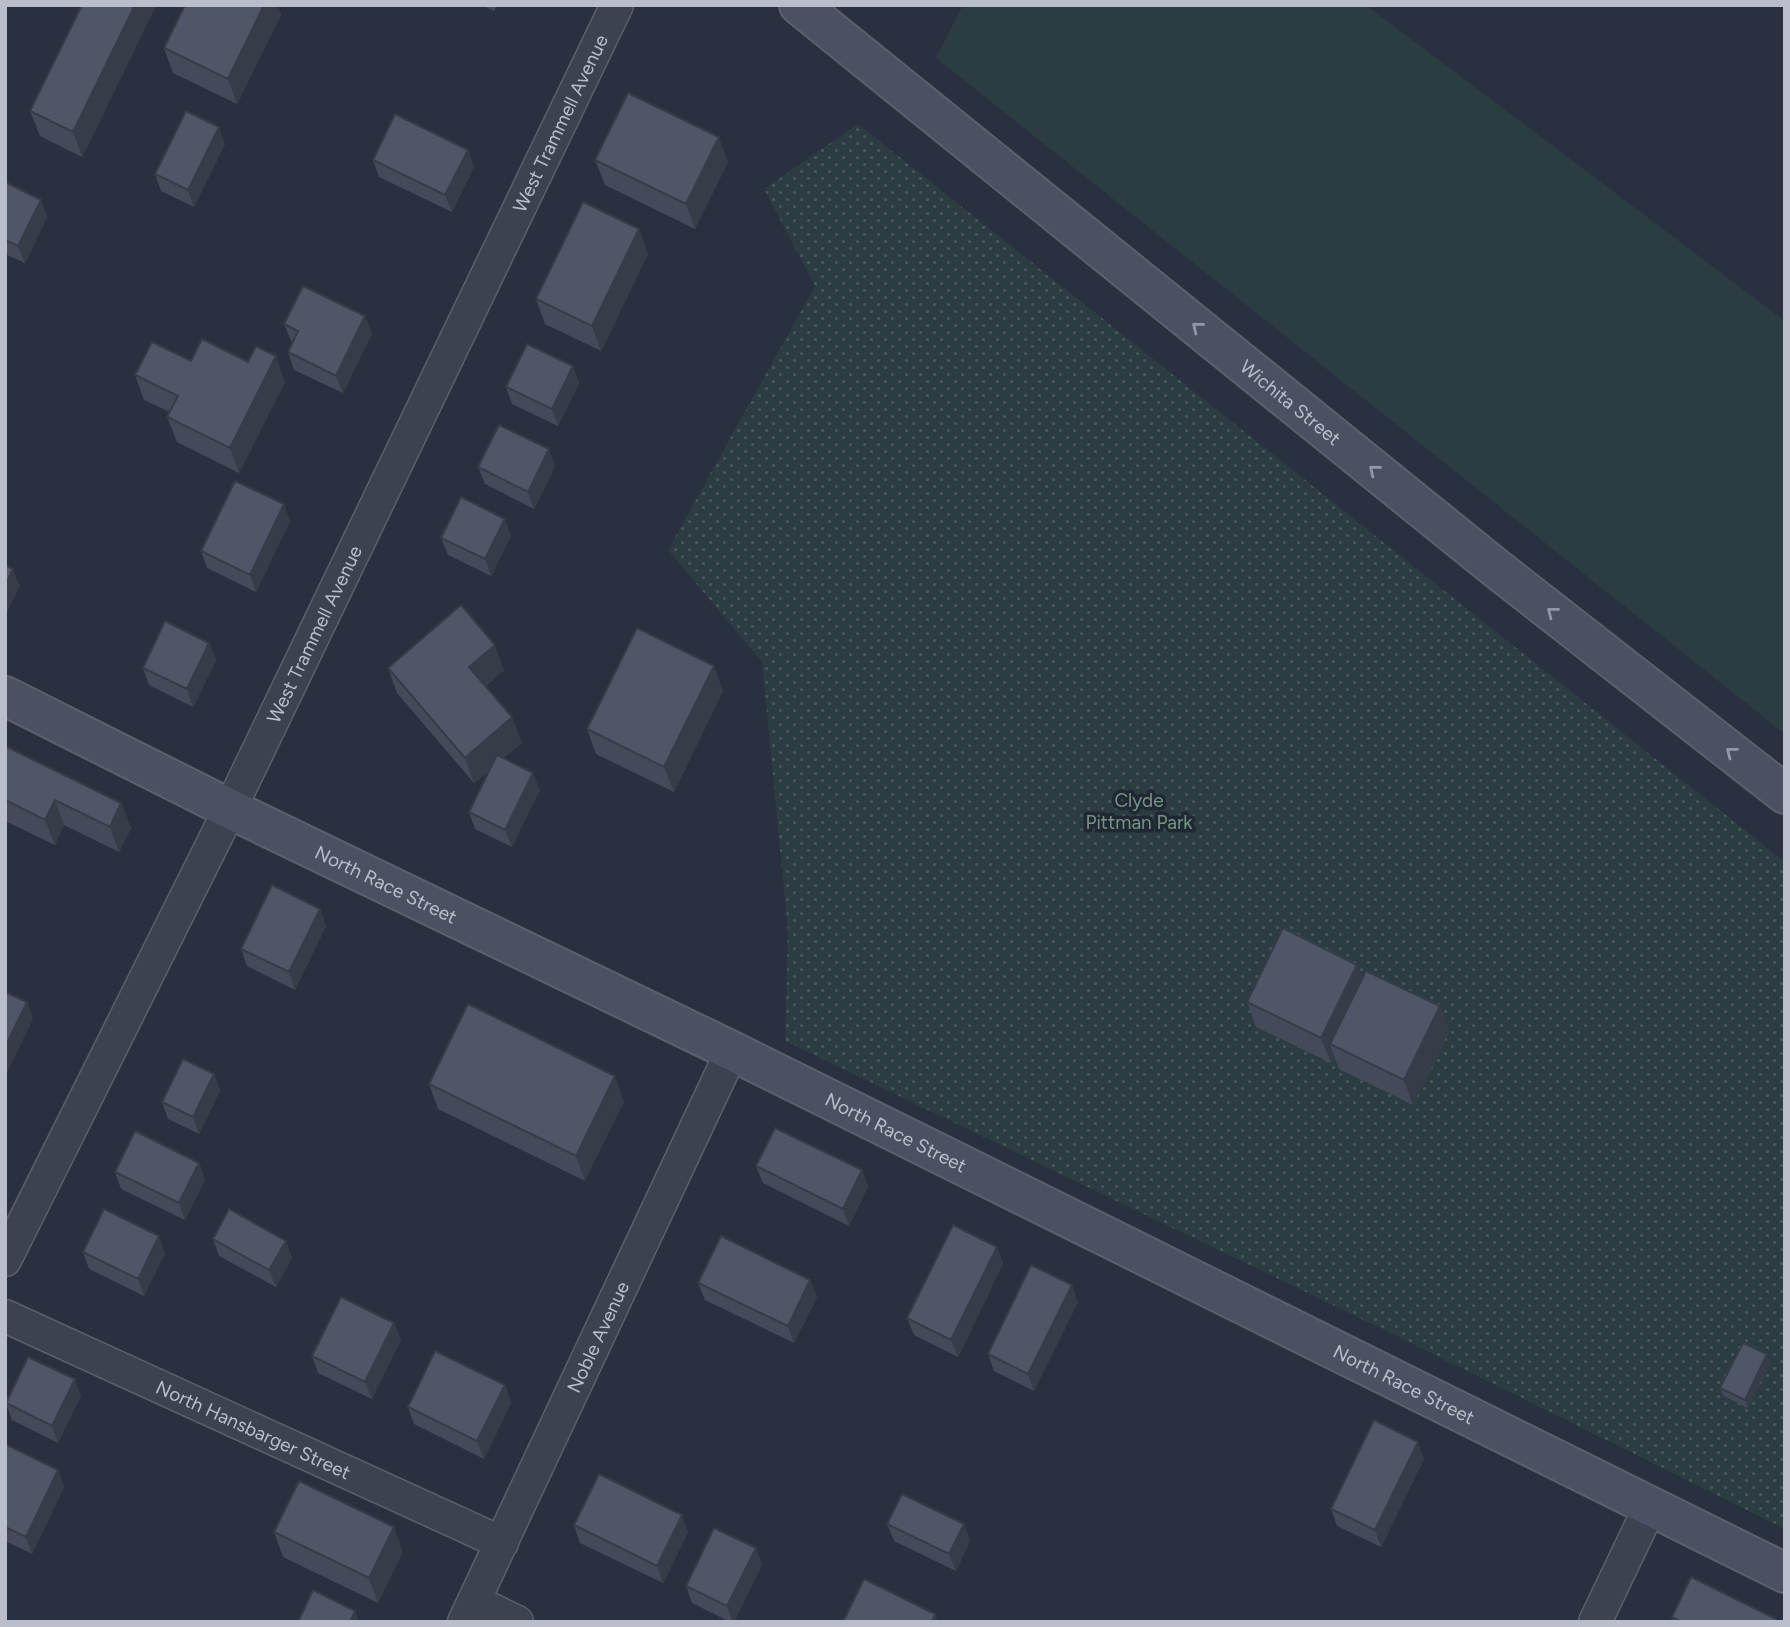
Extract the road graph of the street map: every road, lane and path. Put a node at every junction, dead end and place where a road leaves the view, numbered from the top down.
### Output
1 (617, 5) edge
2 (799, 5) edge
3 (5, 696) edge
4 (1785, 794) edge
5 (230, 809) junction
6 (732, 1051) junction
7 (5, 1260) edge
8 (5, 1316) edge
9 (1650, 1507) junction
10 (502, 1543) junction
11 (1785, 1573) edge
12 (469, 1611) edge
13 (517, 1622) edge
14 (1595, 1622) edge

1 - 5 street, West Trammell Avenue
4 -> 2 main road, Wichita Street
3 - 5 main road, North Race Street
5 - 6 main road, North Race Street
5 - 7 street, West Trammell Avenue
6 - 9 main road, North Race Street
6 - 10 street, Noble Avenue
8 - 10 street, North Hansbarger Street
9 - 11 main road, North Race Street
9 - 14 street
10 - 12 street, Noble Avenue
12 - 13 street

